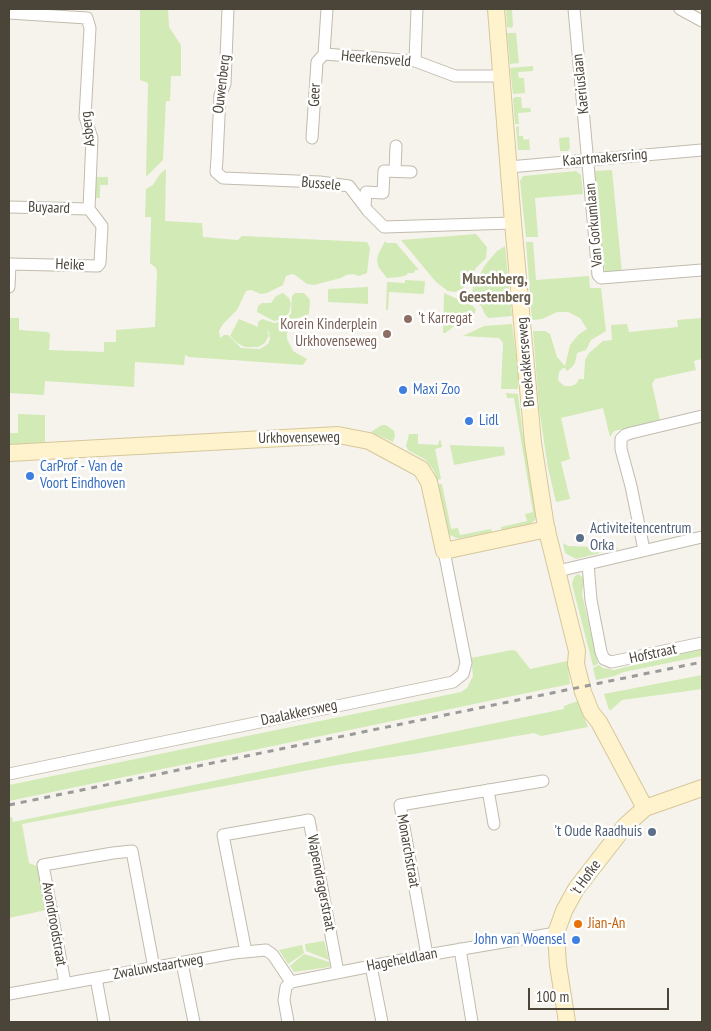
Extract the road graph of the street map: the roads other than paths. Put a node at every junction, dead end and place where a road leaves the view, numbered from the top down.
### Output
1 (228, 9) edge
2 (327, 9) edge
3 (417, 9) edge
4 (496, 9) edge
5 (574, 9) edge
6 (680, 9) edge
7 (9, 13) edge
8 (702, 21) edge
9 (324, 54) junction
10 (415, 61) junction
11 (501, 76) junction
12 (312, 138) dead end
13 (396, 146) dead end
14 (702, 150) edge
15 (217, 159) joint
16 (588, 159) junction
17 (508, 167) junction
18 (395, 171) junction
19 (411, 172) dead end
20 (9, 207) edge
21 (365, 207) junction
22 (89, 209) junction
23 (513, 223) junction
24 (10, 264) edge
25 (702, 270) edge
26 (9, 287) edge
27 (702, 416) edge
28 (9, 453) edge
29 (547, 529) junction
30 (702, 537) edge
31 (644, 550) junction
32 (444, 551) junction
33 (588, 564) junction
34 (558, 571) junction
35 (702, 643) edge
36 (9, 774) edge
37 (544, 781) dead end
38 (702, 788) edge
39 (488, 790) junction
40 (644, 808) junction
41 (494, 824) dead end
42 (556, 933) junction
43 (460, 949) junction
44 (246, 952) junction
45 (427, 955) junction
46 (182, 963) junction
47 (371, 966) junction
48 (154, 968) junction
49 (338, 972) junction
50 (96, 978) junction
51 (291, 982) junction
52 (64, 984) junction
53 (9, 994) edge
54 (104, 1022) edge
55 (194, 1022) edge
56 (288, 1022) edge
57 (382, 1022) edge
58 (472, 1022) edge
59 (567, 1022) edge

1 - 15 street, Ouwenberg
2 - 9 street, Heerkensveld
3 - 10 street
4 - 11 street, Broekakkerseweg
5 - 16 street, Kaeriuslaan
6 - 8 street
7 - 22 street, Asberg
9 - 10 street, Heerkensveld
9 - 12 street, Geer
10 - 11 street, Heerkensveld
11 - 17 street, Broekakkerseweg
13 - 18 street
14 - 16 street, Kaartmakersring
15 - 21 street, Bussele
16 - 17 street, Kaartmakersring
16 - 25 street, Van Gorkumlaan
17 - 23 street, Broekakkerseweg
18 - 19 street
18 - 21 street
20 - 22 street, Buyaard
21 - 23 street, Bussele
22 - 24 street, Heike
23 - 29 street, Broekakkerseweg
24 - 26 street, Heike
27 - 31 street
28 - 32 street, Urkhovenseweg
29 - 32 street
29 - 34 street, Broekakkerseweg
30 - 31 street
31 - 33 street
32 - 36 street, Daalakkersweg
33 - 34 street
33 - 35 street, Hofstraat
34 - 40 street, Broekakkerseweg
37 - 39 street, Monarchstraat
38 - 40 street, 't Hofke
39 - 41 street
39 - 45 street, Monarchstraat
40 - 42 street, 't Hofke
42 - 43 street, Hageheldlaan
42 - 59 street, 't Hofke
43 - 45 street, Hageheldlaan
43 - 58 street
44 - 46 street, Zwaluwstaartweg
44 - 49 street, Wapendragerstraat
44 - 51 street, Zwaluwstaartweg
45 - 47 street, Hageheldlaan
46 - 48 street, Zwaluwstaartweg
46 - 55 street
47 - 49 street, Hageheldlaan
47 - 57 street
48 - 50 street, Zwaluwstaartweg
48 - 52 street, Avondroodstraat
49 - 51 street, Hageheldlaan
50 - 52 street, Zwaluwstaartweg
50 - 54 street
51 - 56 street
52 - 53 street, Zwaluwstaartweg

